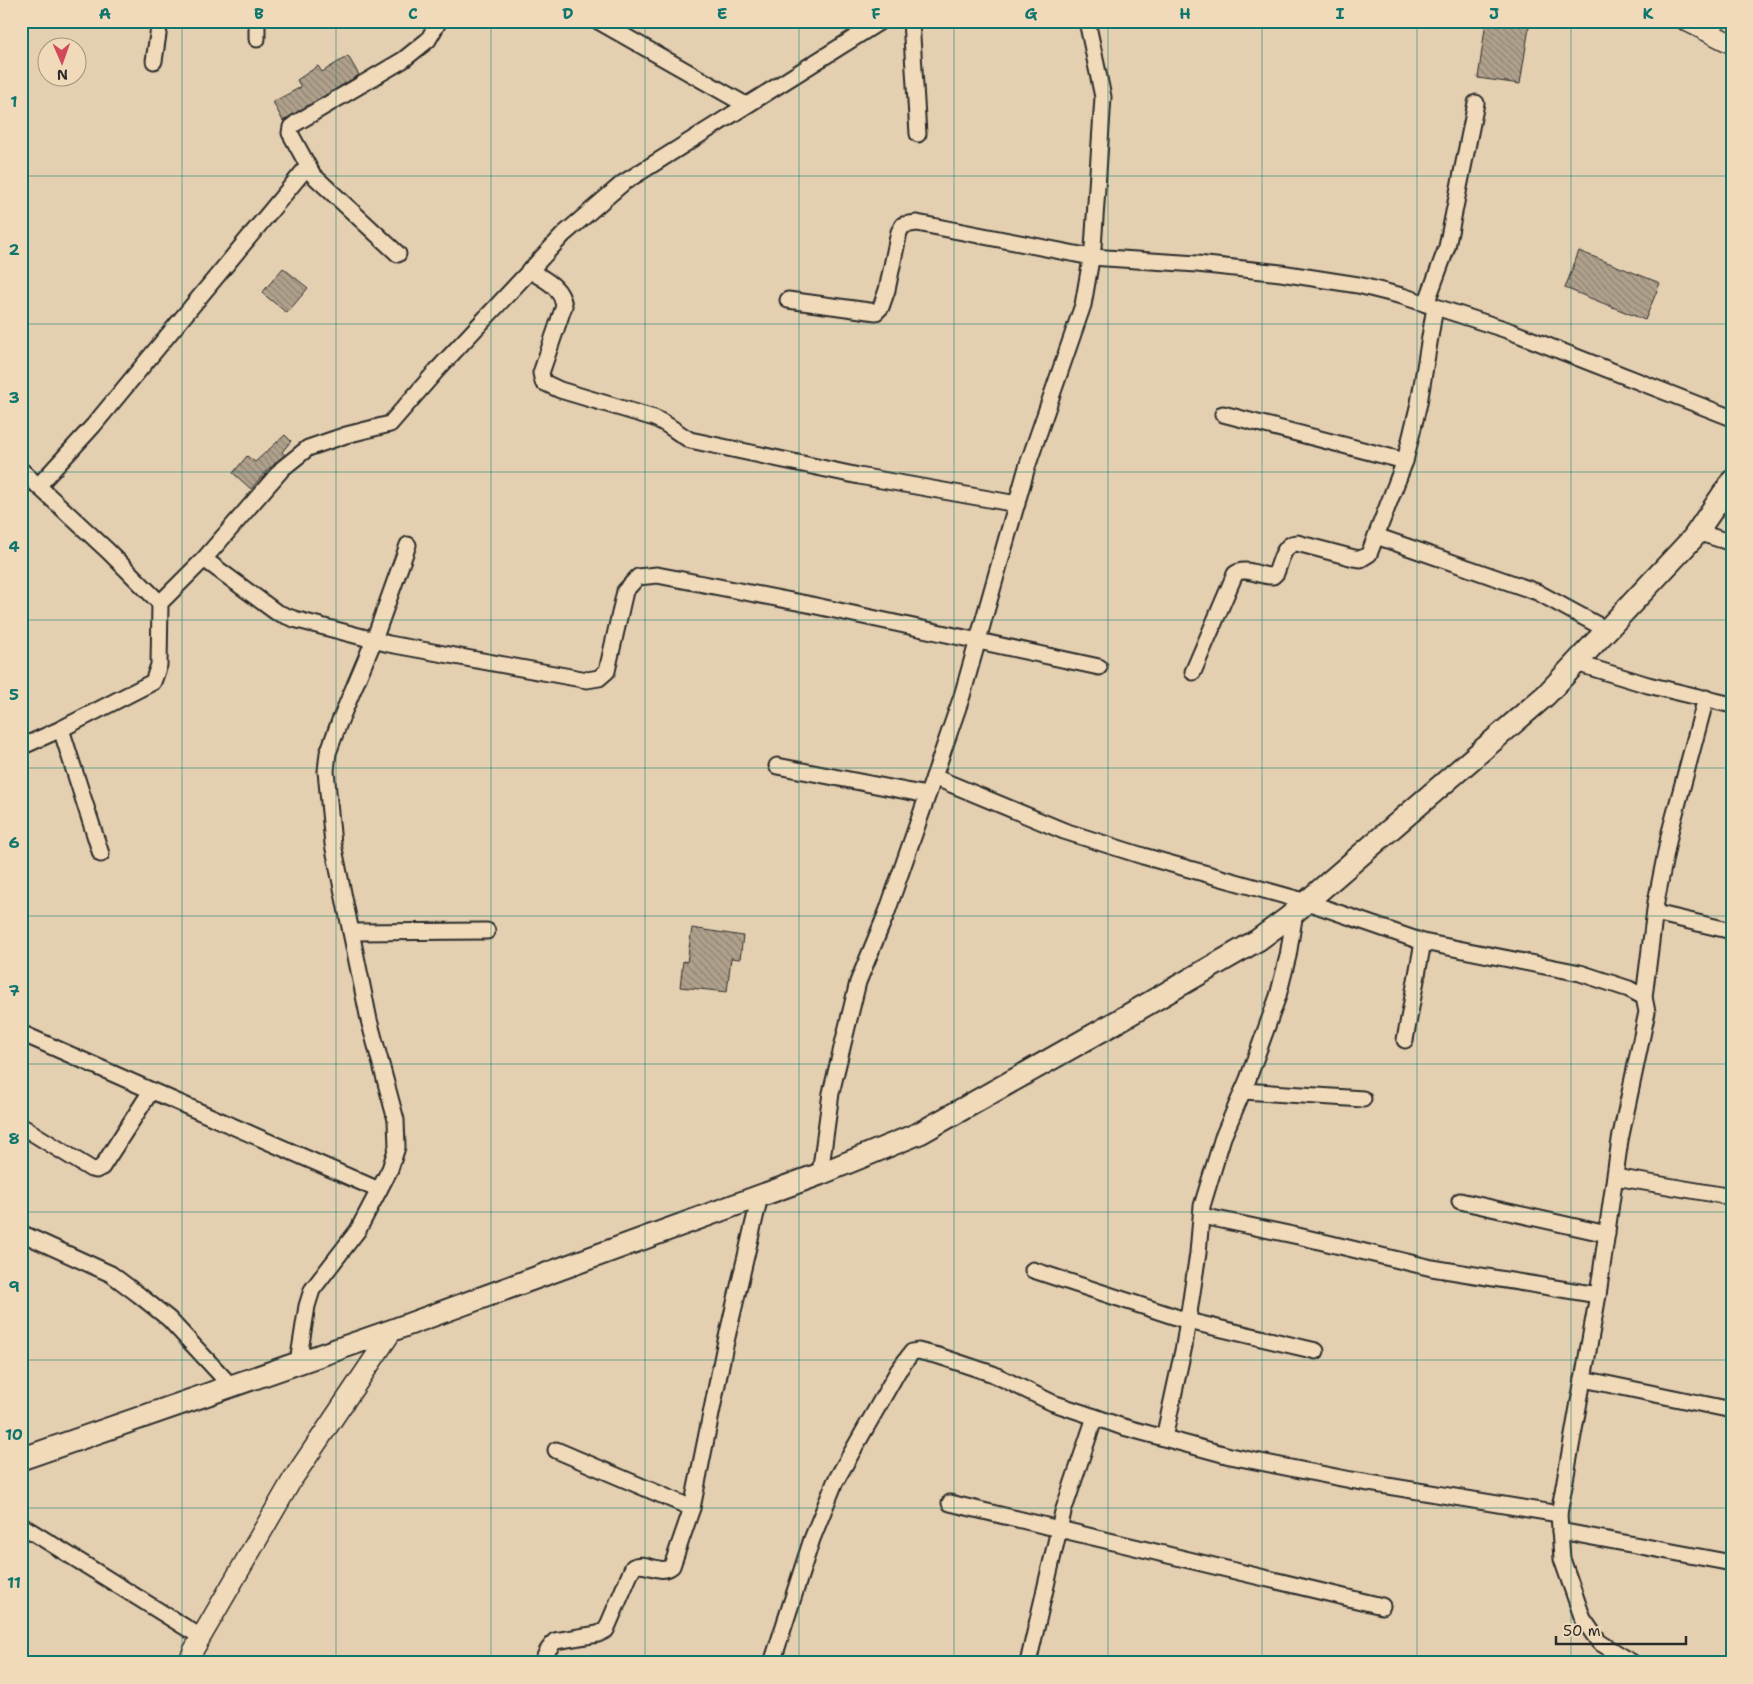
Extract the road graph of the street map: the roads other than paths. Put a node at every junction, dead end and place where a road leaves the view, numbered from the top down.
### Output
1 (160, 21) edge
2 (257, 21) edge
3 (439, 21) edge
4 (598, 21) edge
5 (881, 21) edge
6 (911, 21) edge
7 (1087, 21) edge
8 (1686, 21) edge
9 (1714, 27) edge
10 (257, 39) dead end
11 (1732, 44) edge
12 (154, 61) dead end
13 (1476, 103) dead end
14 (746, 105) junction
15 (918, 134) dead end
16 (307, 167) junction
17 (398, 254) dead end
18 (1091, 257) junction
19 (529, 270) junction
20 (788, 300) dead end
21 (1431, 305) junction
22 (1223, 414) dead end
23 (1732, 418) edge
24 (1405, 461) junction
25 (21, 470) edge
26 (1732, 481) edge
27 (38, 486) junction
28 (1017, 504) junction
29 (1697, 532) junction
30 (1376, 536) junction
31 (1732, 543) edge
32 (408, 545) dead end
33 (204, 559) junction
34 (160, 603) junction
35 (1607, 630) junction
36 (374, 640) junction
37 (978, 642) junction
38 (1576, 663) junction
39 (1099, 667) dead end
40 (1193, 672) dead end
41 (1706, 698) junction
42 (1732, 705) edge
43 (61, 729) junction
44 (21, 747) edge
45 (777, 766) dead end
46 (934, 777) junction
47 (928, 794) junction
48 (101, 854) dead end
49 (1301, 907) junction
50 (1654, 913) junction
51 (486, 930) dead end
52 (1732, 931) edge
53 (351, 932) junction
54 (1423, 942) junction
55 (1644, 997) junction
56 (21, 1033) edge
57 (1406, 1040) dead end
58 (151, 1091) junction
59 (1242, 1091) junction
60 (1363, 1099) dead end
61 (21, 1126) edge
62 (820, 1174) junction
63 (1615, 1178) junction
64 (379, 1190) junction
65 (760, 1196) junction
66 (1732, 1197) edge
67 (1460, 1201) dead end
68 (1202, 1216) junction
69 (21, 1233) edge
70 (1607, 1234) junction
71 (1033, 1270) dead end
72 (1598, 1295) junction
73 (1188, 1321) junction
74 (393, 1330) junction
75 (1316, 1351) dead end
76 (298, 1363) junction
77 (1583, 1379) junction
78 (232, 1386) junction
79 (1732, 1410) edge
80 (1095, 1417) junction
81 (1164, 1438) junction
82 (556, 1450) dead end
83 (21, 1459) edge
84 (950, 1503) dead end
85 (692, 1508) junction
86 (1559, 1514) junction
87 (21, 1525) edge
88 (1059, 1529) junction
89 (1560, 1531) junction
90 (1732, 1563) edge
91 (1382, 1606) dead end
92 (201, 1636) junction
93 (188, 1663) edge
94 (542, 1663) edge
95 (772, 1663) edge
96 (1028, 1663) edge
97 (1632, 1663) edge

1 - 12 street
2 - 10 street
3 - 16 street
4 - 14 street
5 - 14 street
6 - 15 street
7 - 18 street
8 - 9 street
9 - 11 street
13 - 21 street
14 - 19 street
16 - 17 street
16 - 27 street
18 - 20 street
18 - 21 street
18 - 28 street
19 - 28 street
19 - 33 street
21 - 23 street
21 - 24 street
22 - 24 street
24 - 30 street
25 - 27 street
26 - 29 main road
27 - 34 street
28 - 37 street
29 - 31 street
29 - 35 main road
30 - 35 street
30 - 40 street
32 - 36 street
33 - 34 street
33 - 36 street
34 - 43 street
35 - 38 main road
36 - 37 street
36 - 53 street
37 - 39 street
37 - 46 street
38 - 41 street
38 - 49 main road
41 - 42 street
41 - 50 street
43 - 44 street
43 - 48 street
45 - 47 street
46 - 47 street
46 - 49 street
47 - 62 street
49 - 54 street
49 - 59 street
49 - 62 main road
50 - 52 street
50 - 55 street
51 - 53 street
53 - 64 street
54 - 55 street
54 - 57 street
55 - 63 street
56 - 58 street
58 - 61 street
58 - 64 street
59 - 60 street
59 - 68 street
62 - 65 main road
63 - 66 street
63 - 70 street
64 - 76 street
65 - 74 main road
65 - 85 street
67 - 70 street
68 - 72 street
68 - 73 street
69 - 78 street
70 - 72 street
71 - 73 street
72 - 77 street
73 - 75 street
73 - 81 street
74 - 76 main road
74 - 92 street
76 - 78 main road
77 - 79 street
77 - 86 street
78 - 83 main road
80 - 81 street
80 - 88 street
80 - 95 street
81 - 86 street
82 - 85 street
84 - 88 street
85 - 94 street
86 - 89 street
87 - 92 street
88 - 91 street
88 - 96 street
89 - 90 street
89 - 97 street
92 - 93 street

